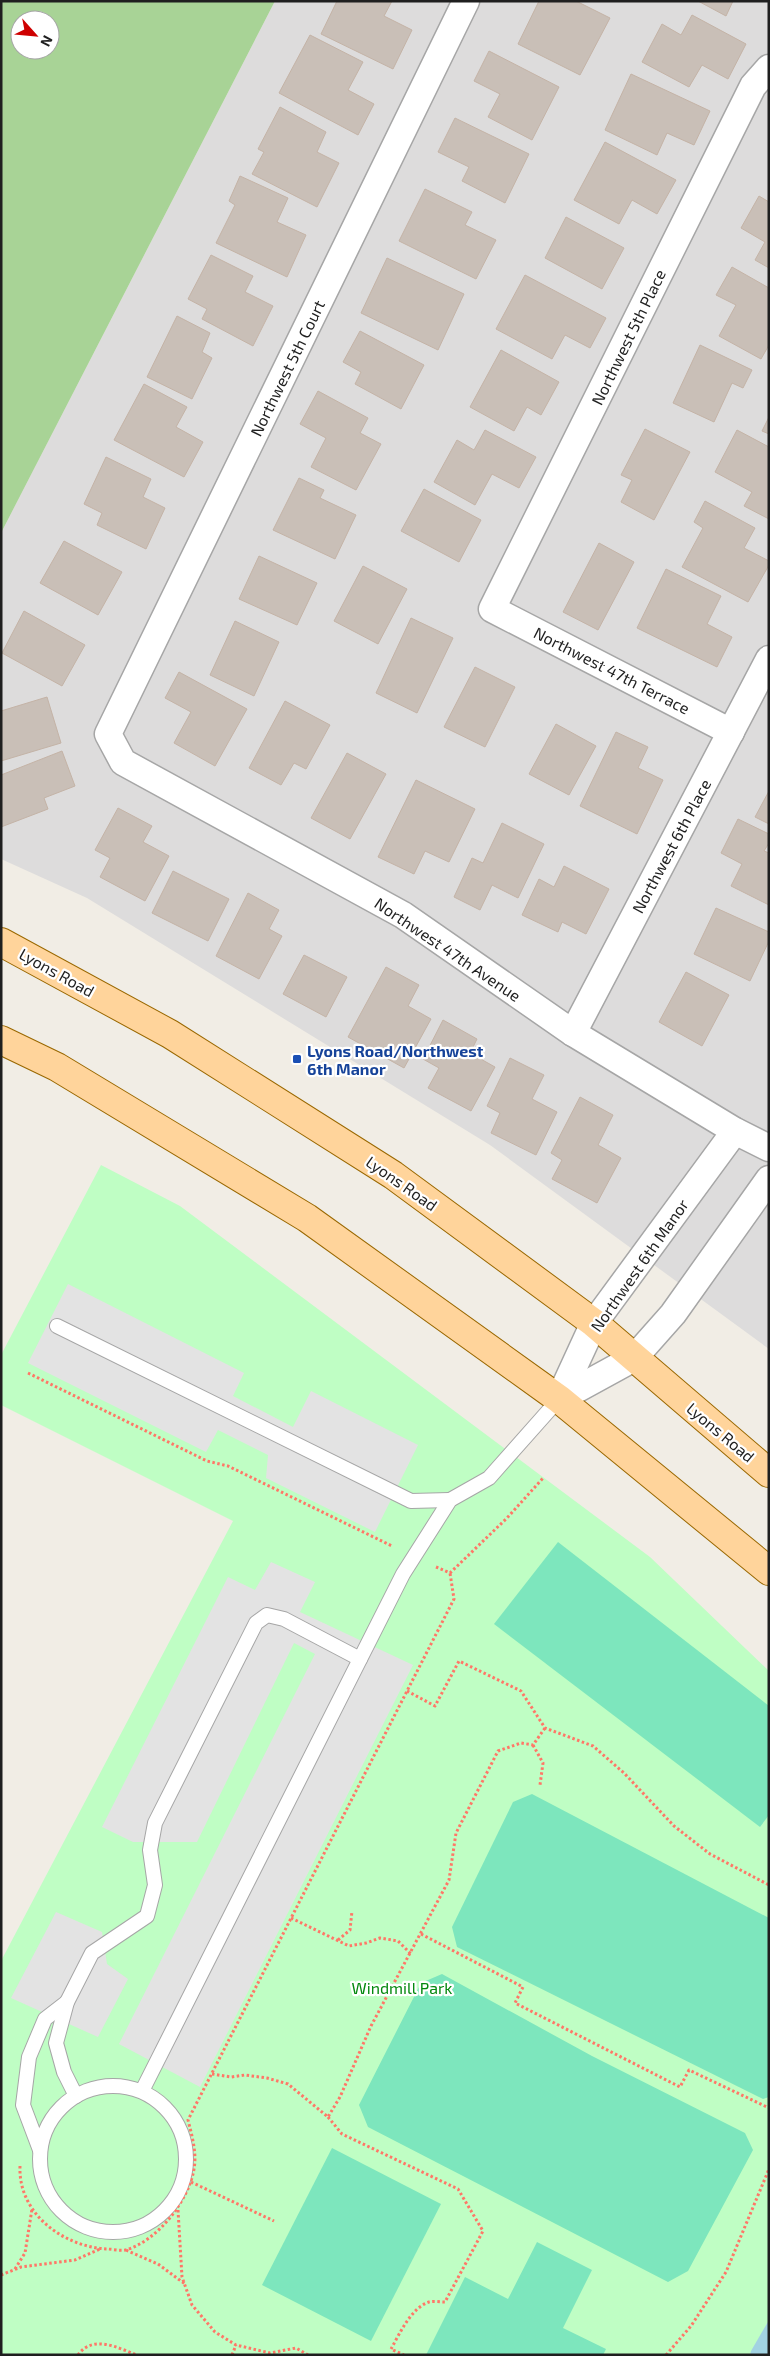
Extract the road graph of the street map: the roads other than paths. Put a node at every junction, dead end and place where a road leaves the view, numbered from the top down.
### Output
1 (466, 1) edge
2 (769, 68) edge
3 (492, 609) joint
4 (769, 659) edge
5 (731, 732) junction
6 (108, 734) joint
7 (1, 942) edge
8 (573, 1033) junction
9 (1, 1040) edge
10 (735, 1131) junction
11 (769, 1148) edge
12 (769, 1179) edge
13 (594, 1323) junction
14 (57, 1326) dead end
15 (634, 1358) junction
16 (559, 1399) junction
17 (769, 1473) edge
18 (450, 1500) junction
19 (769, 1571) edge
20 (360, 1659) junction
21 (67, 2002) junction
22 (142, 2091) junction
23 (76, 2096) junction
24 (40, 2150) junction

1 - 6 street, Northwest 5th Court
2 - 3 street, Northwest 5th Place
3 - 5 street, Northwest 47th Terrace
4 - 5 street, Northwest 6th Place
5 - 8 street, Northwest 6th Place
6 - 8 street, Northwest 47th Avenue
7 - 13 main road, Lyons Road
8 - 10 street, Northwest 47th Avenue
9 - 16 main road
10 - 11 street, Northwest 47th Avenue
10 - 13 street, Northwest 6th Manor
12 - 15 street
13 - 15 main road, Lyons Road
13 - 16 street, Northwest 6th Manor
14 - 18 lane
15 - 16 street
15 - 17 main road, Lyons Road
16 - 18 lane
16 - 19 main road
18 - 20 lane
20 - 21 lane
20 - 22 lane
21 - 23 lane
21 - 24 lane
22 - 23 lane
22 - 24 lane
23 - 24 lane

